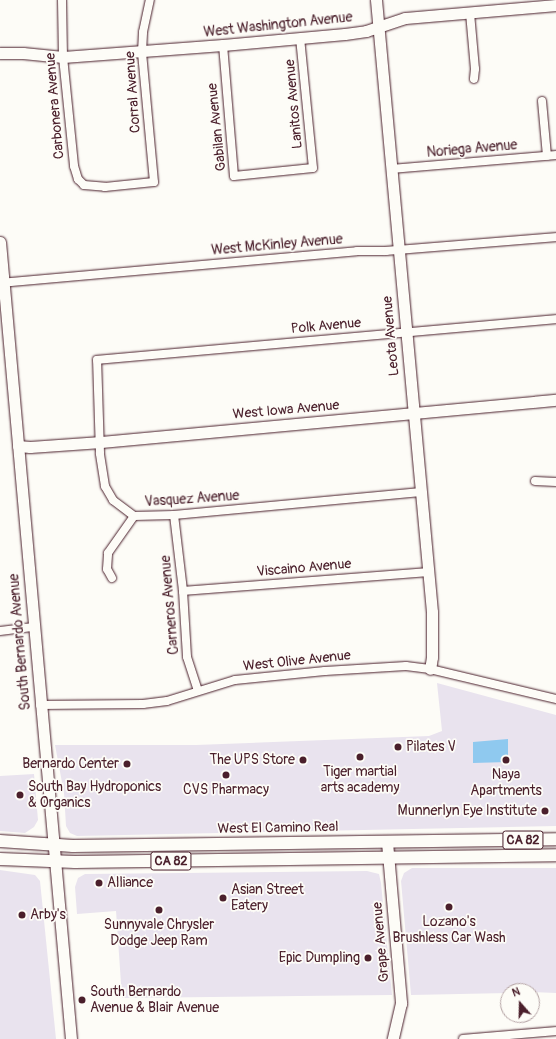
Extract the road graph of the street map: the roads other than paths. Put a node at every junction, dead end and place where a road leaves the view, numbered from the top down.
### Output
1 (62, 0) edge
2 (150, 0) edge
3 (376, 0) edge
4 (556, 5) edge
5 (470, 13) junction
6 (378, 26) junction
7 (300, 38) junction
8 (223, 45) junction
9 (142, 52) junction
10 (0, 53) edge
11 (63, 57) junction
12 (474, 79) dead end
13 (542, 101) dead end
14 (556, 155) edge
15 (547, 156) junction
16 (313, 168) joint
17 (391, 169) junction
18 (154, 182) joint
19 (556, 237) edge
20 (0, 242) edge
21 (399, 250) junction
22 (2, 282) edge
23 (556, 318) edge
24 (406, 332) junction
25 (97, 360) joint
26 (556, 400) edge
27 (414, 413) junction
28 (101, 442) junction
29 (18, 446) junction
30 (535, 481) dead end
31 (556, 482) edge
32 (421, 492) junction
33 (174, 515) junction
34 (134, 516) junction
35 (428, 572) junction
36 (112, 578) dead end
37 (183, 591) junction
38 (34, 626) junction
39 (0, 631) edge
40 (430, 668) junction
41 (198, 690) junction
42 (556, 699) edge
43 (40, 705) junction
44 (556, 839) edge
45 (0, 841) edge
46 (387, 842) junction
47 (53, 846) junction
48 (556, 855) edge
49 (0, 859) edge
50 (389, 859) junction
51 (55, 862) junction
52 (550, 1034) edge
53 (71, 1039) edge
54 (393, 1039) edge
55 (463, 1039) edge

1 - 11 street, Carbonera Avenue
2 - 9 street, Corral Avenue
3 - 6 street, Leota Avenue
4 - 5 street, West Washington Avenue
5 - 6 street, West Washington Avenue
5 - 12 street
6 - 7 street, West Washington Avenue
6 - 17 street, Leota Avenue
7 - 8 street, West Washington Avenue
7 - 16 street, Lanitos Avenue
8 - 9 street, West Washington Avenue
8 - 16 street, Gabilan Avenue
9 - 11 street, West Washington Avenue
9 - 18 street, Corral Avenue
10 - 11 street, West Washington Avenue
11 - 18 street, Carbonera Avenue
13 - 15 street
14 - 15 street, Noriega Avenue
15 - 17 street, Noriega Avenue
17 - 21 street, Leota Avenue
19 - 21 street, West McKinley Avenue
20 - 22 street, South Bernardo Avenue
21 - 22 street, West McKinley Avenue
21 - 24 street, Leota Avenue
22 - 29 street, South Bernardo Avenue
23 - 24 street, Polk Avenue
24 - 25 street, Polk Avenue
24 - 27 street, Leota Avenue
25 - 28 street, Vasquez Avenue
26 - 27 street, West Iowa Avenue
27 - 28 street, West Iowa Avenue
27 - 32 street, Leota Avenue
28 - 29 street, West Iowa Avenue
28 - 34 street, Vasquez Avenue
29 - 38 street, South Bernardo Avenue
30 - 31 street
32 - 33 street, Vasquez Avenue
32 - 35 street, Leota Avenue
33 - 34 street, Vasquez Avenue
33 - 37 street, Carneros Avenue
34 - 36 street
35 - 37 street, Viscaino Avenue
35 - 40 street, Leota Avenue
37 - 41 street, Carneros Avenue
38 - 39 street
38 - 43 street, South Bernardo Avenue
40 - 41 street, West Olive Avenue
40 - 42 street, West Olive Avenue
41 - 43 street, West Olive Avenue
43 - 47 street, South Bernardo Avenue
44 - 46 main road, West El Camino Real / CA 82
45 - 47 main road, West El Camino Real / CA 82
46 - 47 main road, West El Camino Real / CA 82
46 - 50 street, Grape Avenue
47 - 51 street, South Bernardo Avenue
48 - 50 main road, CA 82
49 - 51 main road, CA 82
50 - 51 main road, CA 82
50 - 54 street, Grape Avenue
51 - 53 street, South Bernardo Avenue
52 - 55 street

